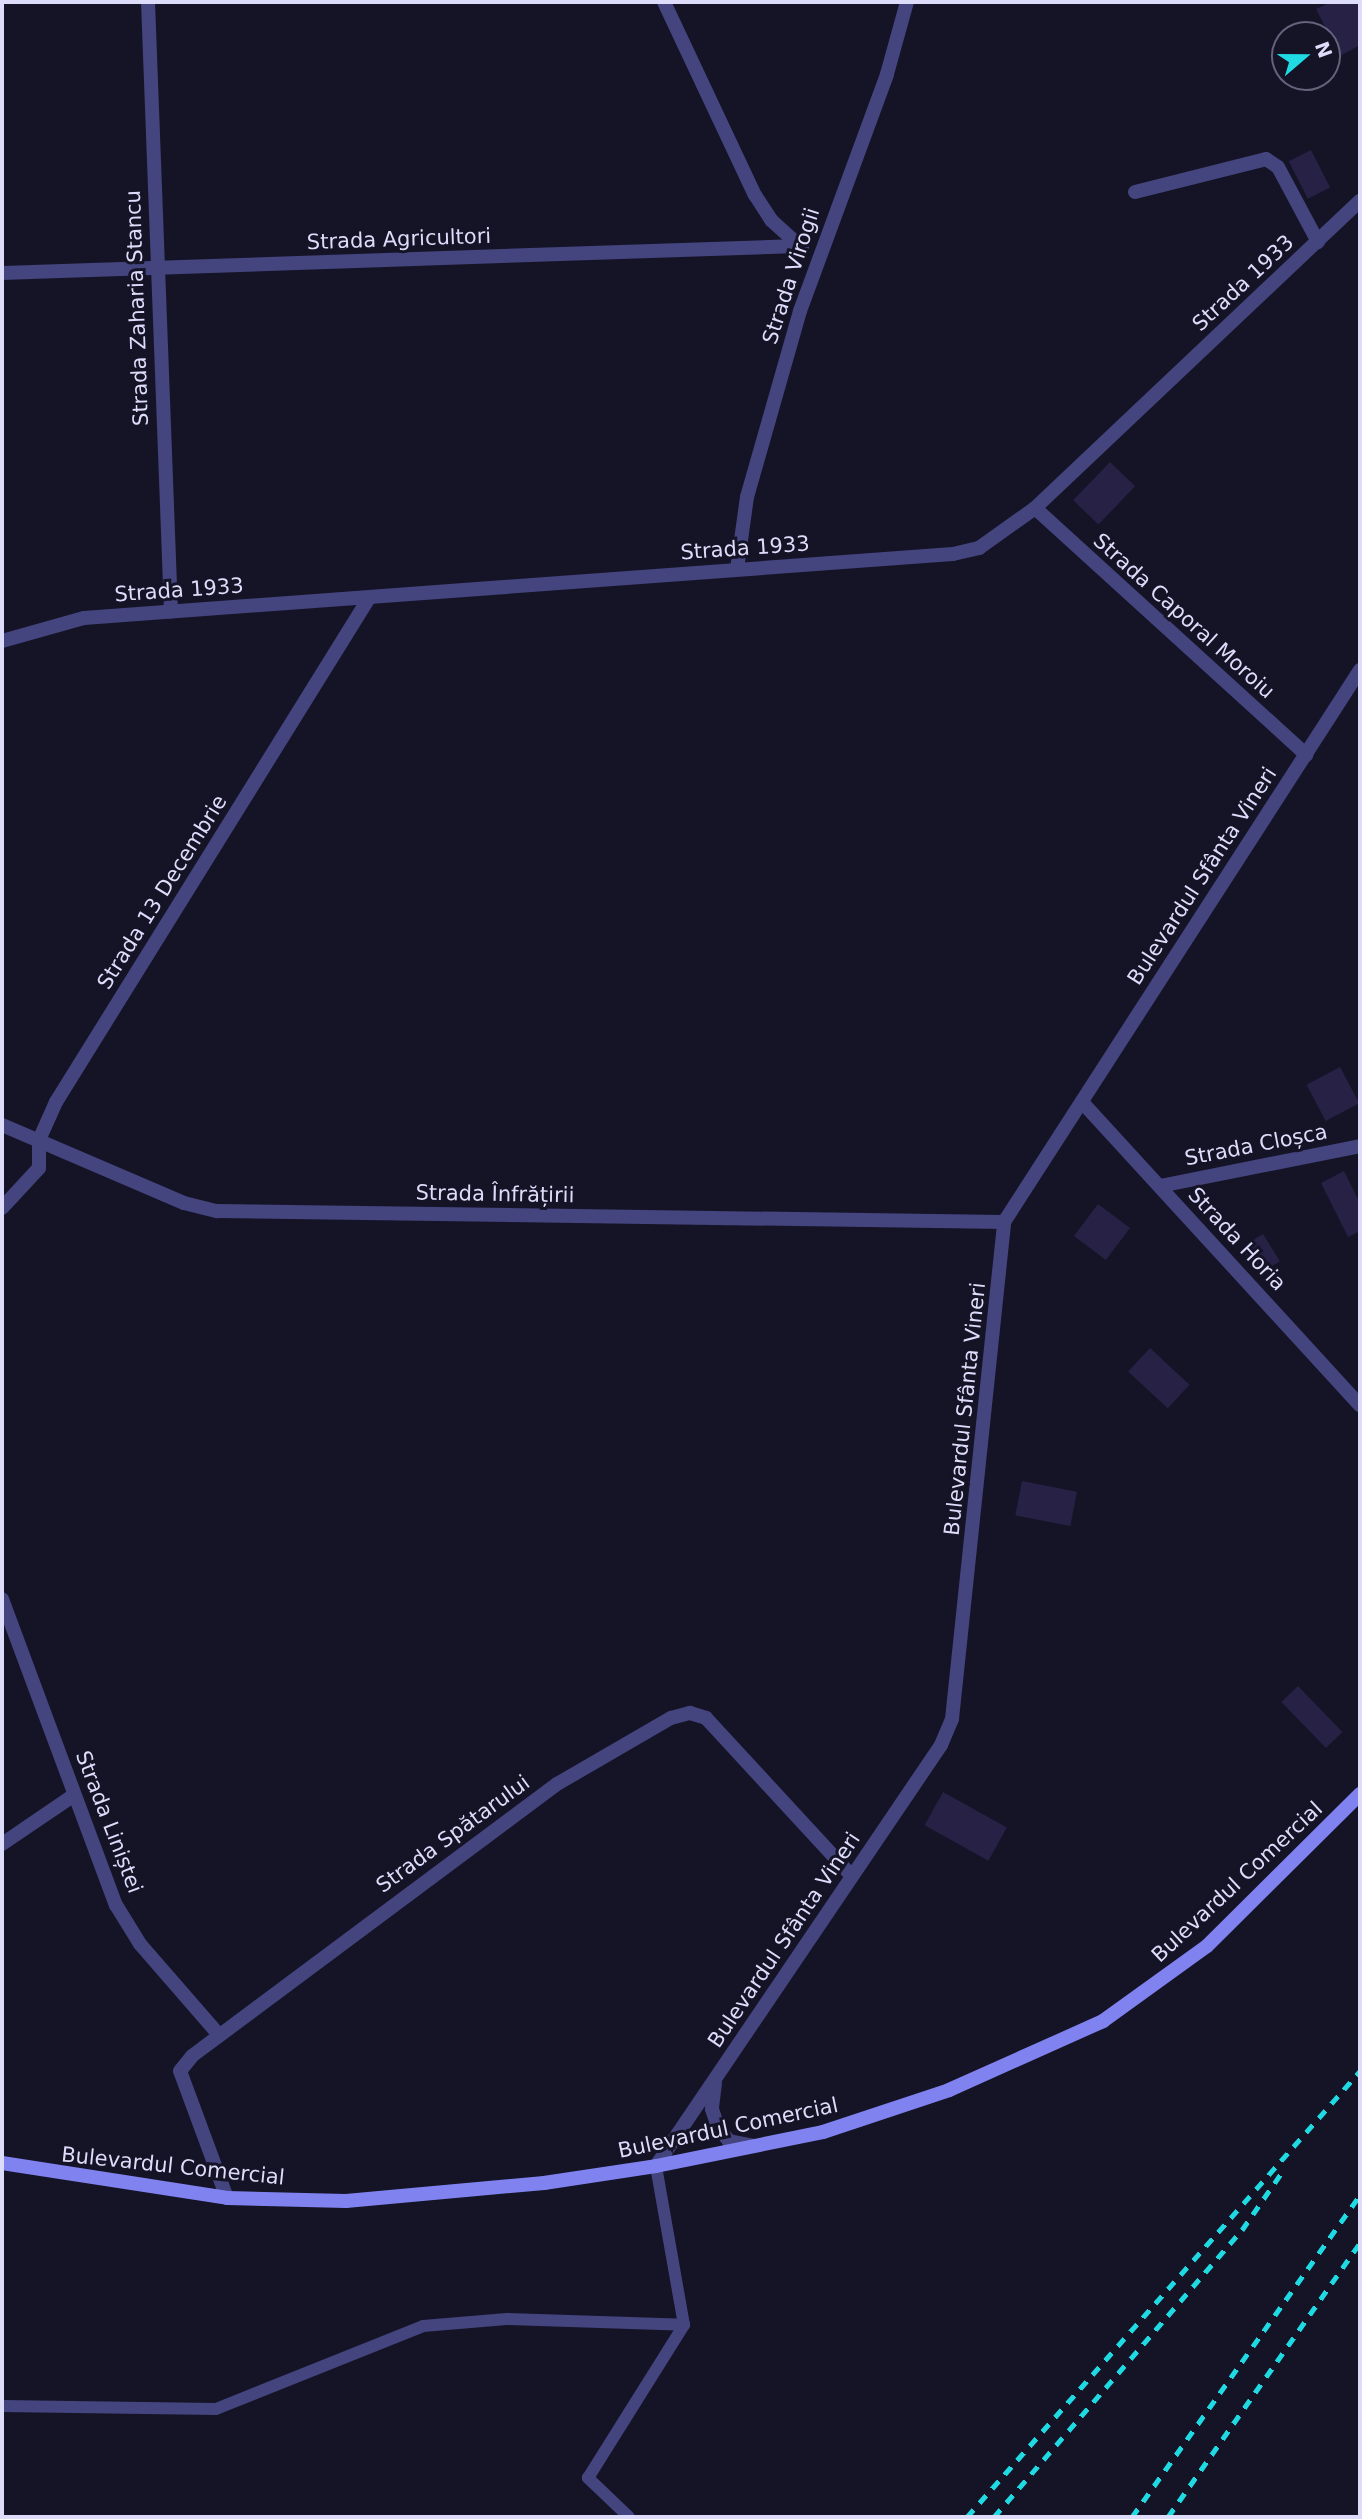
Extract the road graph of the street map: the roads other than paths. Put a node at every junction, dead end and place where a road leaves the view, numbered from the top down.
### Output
1 (148, 2) edge
2 (664, 2) edge
3 (907, 2) edge
4 (1135, 192) dead end
5 (1360, 201) edge
6 (1318, 242) junction
7 (798, 246) junction
8 (817, 255) junction
9 (156, 269) junction
10 (2, 273) edge
11 (1035, 508) junction
12 (737, 569) junction
13 (369, 598) junction
14 (171, 612) junction
15 (2, 641) edge
16 (1360, 670) edge
17 (1306, 755) junction
18 (1082, 1102) junction
19 (2, 1125) edge
20 (39, 1140) junction
21 (1360, 1146) edge
22 (1160, 1186) junction
23 (2, 1208) edge
24 (1004, 1222) junction
25 (1360, 1405) edge
26 (2, 1599) edge
27 (1360, 1794) edge
28 (74, 1795) junction
29 (2, 1844) edge
30 (852, 1875) junction
31 (219, 2035) junction
32 (715, 2081) junction
33 (758, 2147) junction
34 (2, 2163) edge
35 (656, 2166) junction
36 (227, 2197) junction
37 (684, 2325) junction
38 (2, 2406) edge
39 (629, 2517) edge

1 - 9 street, Strada Zaharia Stancu
2 - 7 street
3 - 8 street, Strada Virogii
4 - 6 street
5 - 6 street, Strada 1933
6 - 11 street, Strada 1933
7 - 8 street
7 - 9 street, Strada Agricultori
8 - 12 street, Strada Virogii
9 - 10 street, Strada Agricultori
9 - 14 street, Strada Zaharia Stancu
11 - 12 street, Strada 1933
11 - 17 street, Strada Caporal Moroiu
12 - 13 street, Strada 1933
13 - 14 street, Strada 1933
13 - 20 street, Strada 13 Decembrie
14 - 15 street, Strada 1933
16 - 17 street, Bulevardul Sfânta Vineri
17 - 18 street, Bulevardul Sfânta Vineri
18 - 22 street, Strada Horia
18 - 24 street, Bulevardul Sfânta Vineri
19 - 20 street, Strada Înfrățirii
20 - 23 street, Strada 13 Decembrie
20 - 24 street, Strada Înfrățirii
21 - 22 street, Strada Cloșca
22 - 25 street, Strada Horia
24 - 30 street, Bulevardul Sfânta Vineri
26 - 28 street, Strada Liniștei
27 - 33 main road, Bulevardul Comercial
28 - 29 street
28 - 31 street, Strada Liniștei
30 - 31 street, Strada Spătarului
30 - 32 street, Bulevardul Sfânta Vineri
31 - 36 street, Strada Spătarului
32 - 33 street
32 - 35 street, Bulevardul Sfânta Vineri
33 - 35 main road, Bulevardul Comercial
34 - 36 main road, Bulevardul Comercial
35 - 36 main road, Bulevardul Comercial
35 - 37 lane
37 - 38 lane
37 - 39 lane

